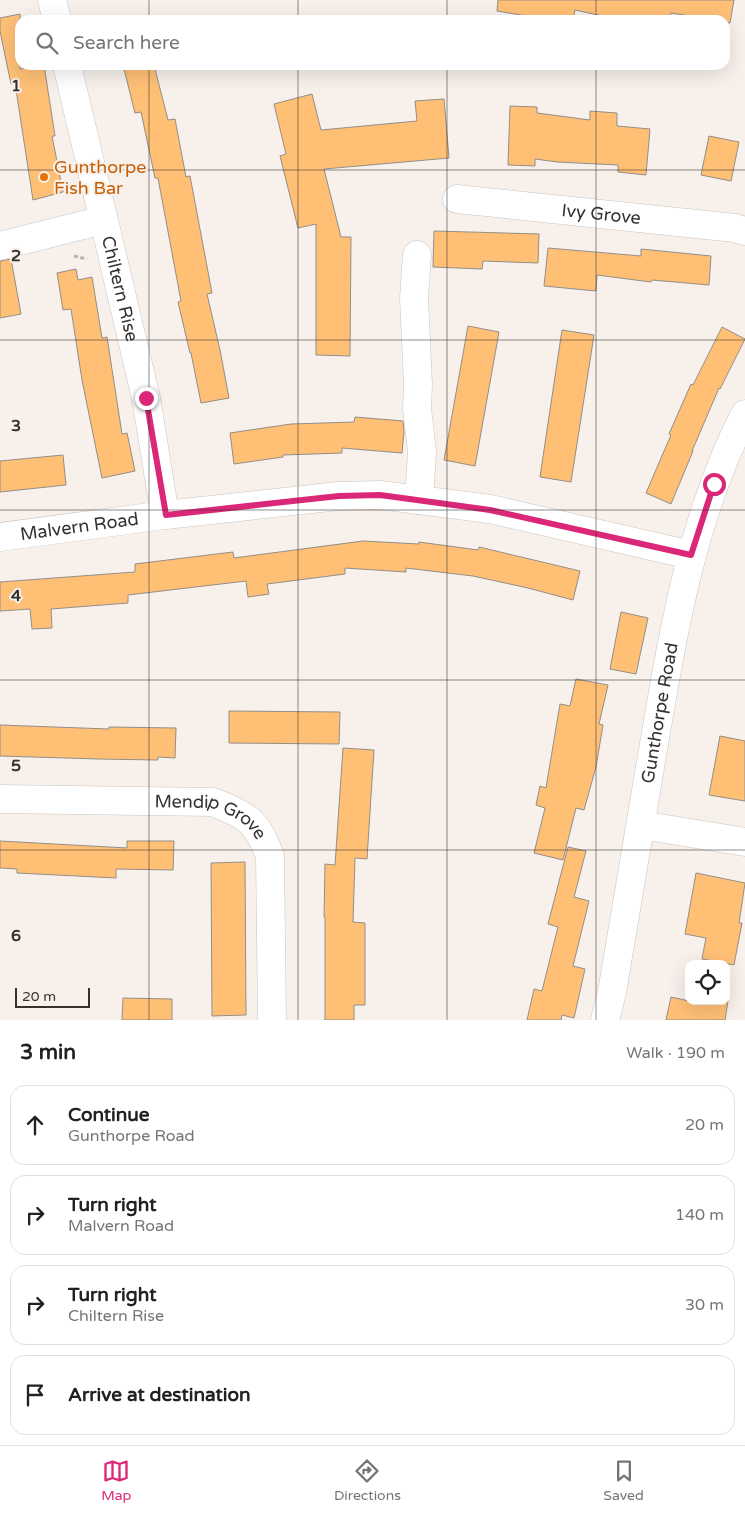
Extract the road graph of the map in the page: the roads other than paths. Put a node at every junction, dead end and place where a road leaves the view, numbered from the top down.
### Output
1 (52, 0) edge
2 (56, 15) edge
3 (68, 70) edge
4 (457, 199) dead end
5 (102, 220) junction
6 (745, 231) edge
7 (0, 246) edge
8 (417, 255) dead end
9 (745, 414) edge
10 (418, 500) junction
11 (166, 515) junction
12 (0, 537) edge
13 (691, 555) junction
14 (0, 799) edge
15 (641, 825) junction
16 (745, 842) edge
17 (272, 1020) edge
18 (605, 1020) edge

1 - 2 street
3 - 5 street, Chiltern Rise
4 - 6 street, Ivy Grove
5 - 7 street
5 - 11 street, Chiltern Rise
8 - 10 street
9 - 13 street, Gunthorpe Road
10 - 11 street, Malvern Road
10 - 13 street, Malvern Road
11 - 12 street, Malvern Road
13 - 15 street, Gunthorpe Road
14 - 17 street, Mendip Grove
15 - 16 street
15 - 18 street, Gunthorpe Road

